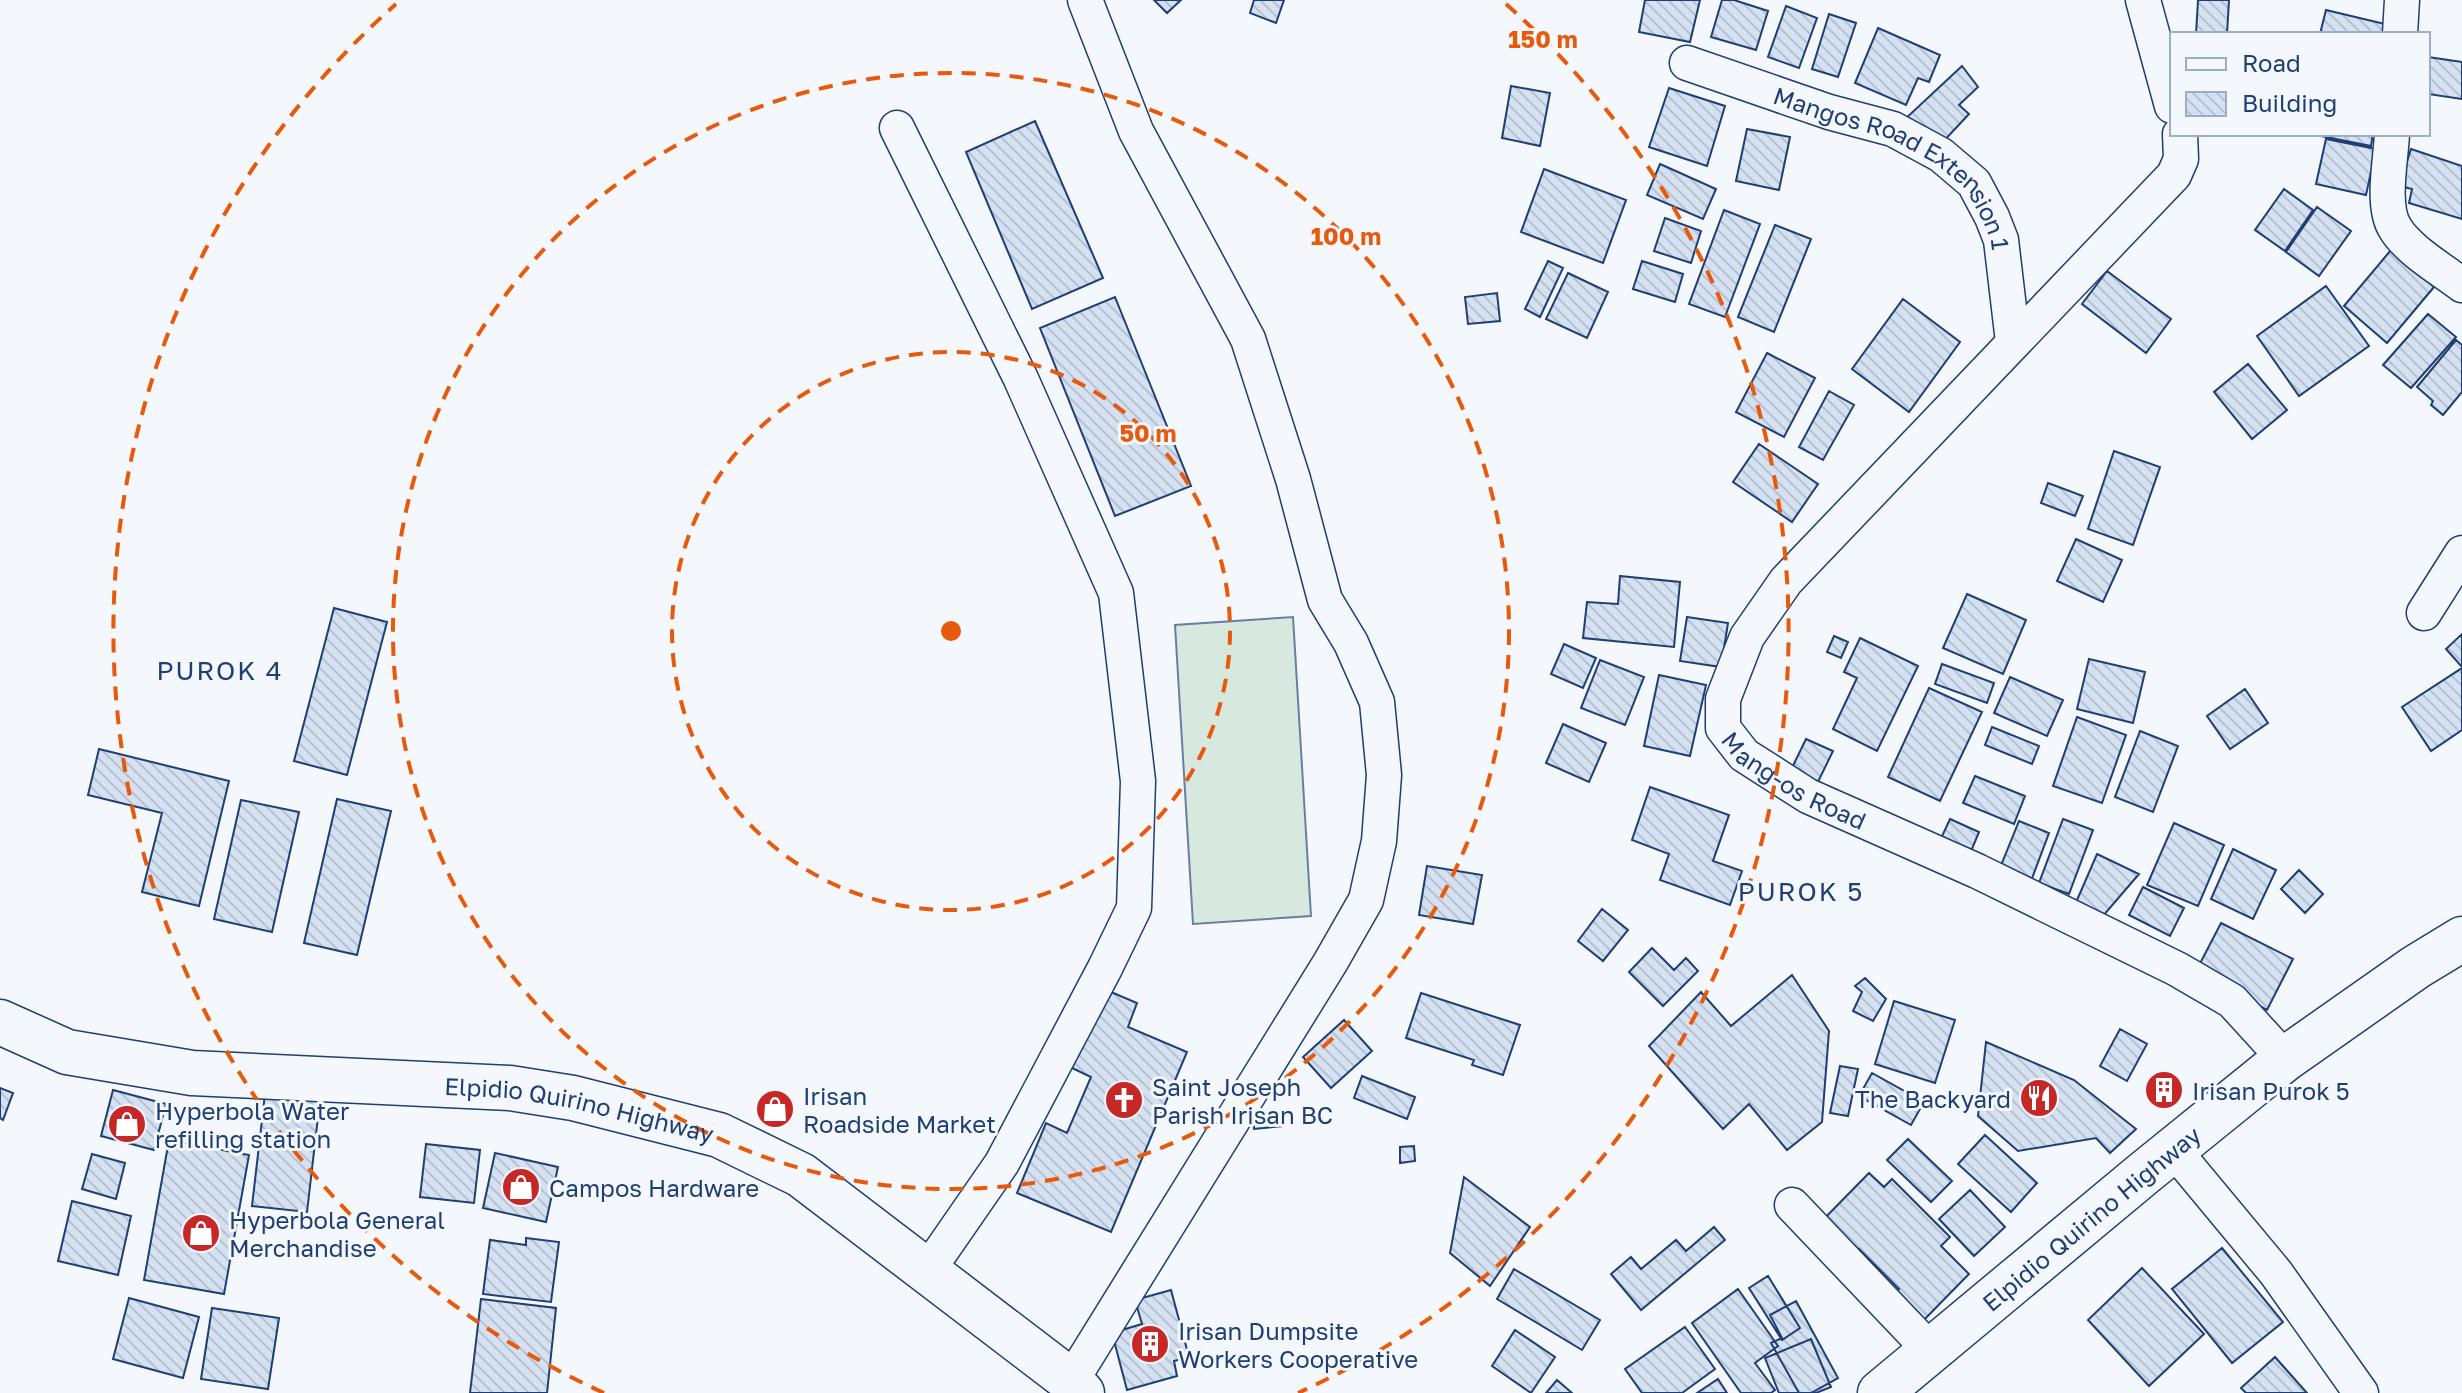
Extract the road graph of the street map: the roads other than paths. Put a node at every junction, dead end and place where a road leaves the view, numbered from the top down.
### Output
1 (1085, 0) edge
2 (2143, 0) edge
3 (2402, 0) edge
4 (2400, 32) edge
5 (1687, 63) dead end
6 (2170, 99) edge
7 (897, 128) dead end
8 (2180, 136) edge
9 (2392, 136) edge
10 (2462, 285) edge
11 (2013, 342) junction
12 (2462, 553) edge
13 (2424, 613) dead end
14 (2462, 939) edge
15 (0, 1022) edge
16 (2285, 1059) junction
17 (2173, 1149) junction
18 (1792, 1205) dead end
19 (928, 1270) junction
20 (1931, 1351) junction
21 (1077, 1387) edge
22 (1880, 1393) edge
23 (2361, 1393) edge

1 - 21 street
2 - 6 street
3 - 4 street
5 - 11 street, Mangos Road Extension 1
7 - 19 street
8 - 11 street, Mang-os Road
9 - 10 street
11 - 16 street, Mang-os Road
12 - 13 street
14 - 16 highway, Elpidio Quirino Highway
15 - 19 highway, Elpidio Quirino Highway
16 - 17 highway, Elpidio Quirino Highway
17 - 20 highway, Elpidio Quirino Highway
17 - 23 street
18 - 20 street
19 - 21 highway, Elpidio Quirino Highway
20 - 22 highway, Elpidio Quirino Highway

